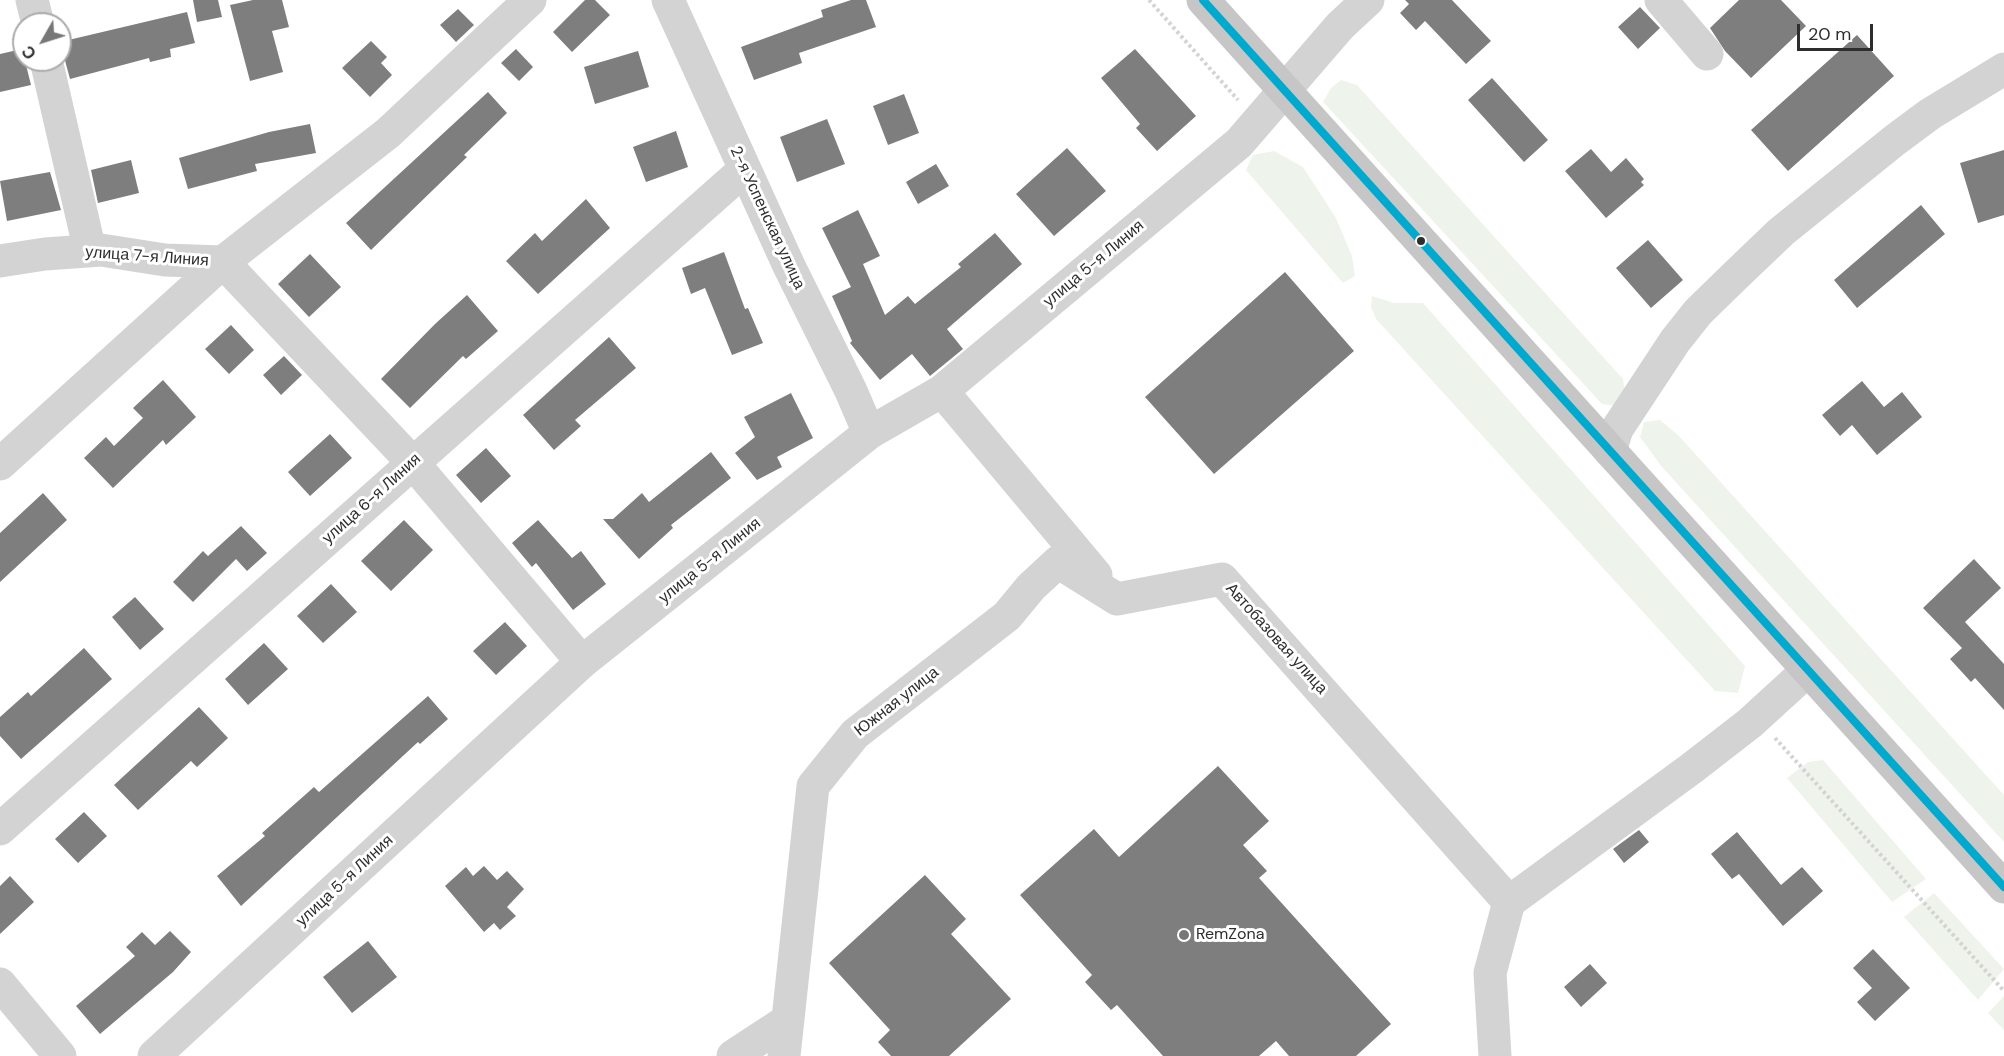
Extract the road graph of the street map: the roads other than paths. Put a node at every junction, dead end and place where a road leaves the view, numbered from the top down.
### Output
1 (530, 0) edge
2 (668, 0) edge
3 (1203, 0) edge
4 (1368, 0) edge
5 (1661, 0) edge
6 (1707, 54) dead end
7 (2004, 69) edge
8 (49, 72) edge
9 (1284, 90) junction
10 (744, 170) junction
11 (90, 251) junction
12 (0, 261) edge
13 (223, 262) junction
14 (942, 392) junction
15 (869, 433) junction
16 (1610, 451) junction
17 (413, 463) junction
18 (0, 464) edge
19 (1117, 600) junction
20 (582, 662) junction
21 (1808, 670) junction
22 (0, 829) edge
23 (2004, 887) edge
24 (1509, 902) junction
25 (0, 984) edge
26 (788, 1020) junction
27 (60, 1056) edge
28 (154, 1056) edge
29 (733, 1056) edge
30 (784, 1056) edge
31 (1495, 1056) edge

1 - 13 street
2 - 10 street, 2-я Успенская улица
3 - 9 main road
4 - 9 street, улица 5-я Линия
5 - 6 street
7 - 16 street
8 - 11 street
9 - 14 street, улица 5-я Линия
9 - 16 main road
10 - 15 street, 2-я Успенская улица
10 - 17 street, улица 6-я Линия
11 - 12 street, улица 7-я Линия
11 - 13 street, улица 7-я Линия
13 - 17 street
13 - 18 street
14 - 15 street, улица 5-я Линия
14 - 19 street
15 - 20 street, улица 5-я Линия
16 - 21 main road
17 - 20 street
17 - 22 street, улица 6-я Линия
19 - 24 street, Автобазовая улица
19 - 26 street, Южная улица
20 - 28 street, улица 5-я Линия
21 - 23 main road
21 - 24 street
24 - 31 street
25 - 27 street
26 - 29 street
26 - 30 street, Южная улица

